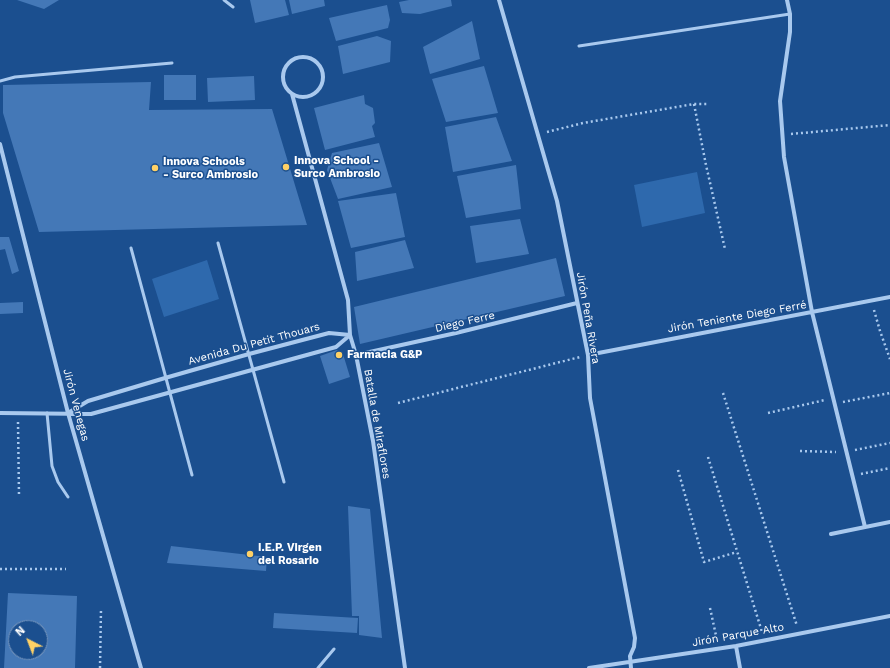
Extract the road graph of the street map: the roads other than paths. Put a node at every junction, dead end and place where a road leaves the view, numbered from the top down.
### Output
1 (224, 0) edge
2 (499, 0) edge
3 (787, 0) edge
4 (233, 7) dead end
5 (790, 14) junction
6 (580, 46) dead end
7 (172, 63) dead end
8 (0, 81) edge
9 (292, 94) junction
10 (0, 144) edge
11 (218, 243) dead end
12 (131, 248) dead end
13 (890, 296) edge
14 (577, 303) junction
15 (812, 312) junction
16 (350, 335) junction
17 (249, 354) junction
18 (356, 355) junction
19 (588, 355) junction
20 (254, 369) junction
21 (165, 378) junction
22 (169, 393) junction
23 (47, 413) junction
24 (68, 413) junction
25 (0, 414) edge
26 (192, 475) dead end
27 (284, 482) dead end
28 (68, 497) dead end
29 (890, 522) edge
30 (865, 527) junction
31 (831, 534) dead end
32 (890, 616) edge
33 (736, 646) junction
34 (334, 648) dead end
35 (630, 661) junction
36 (141, 668) edge
37 (318, 668) edge
38 (405, 668) edge
39 (589, 668) edge
40 (631, 668) edge
41 (740, 668) edge

1 - 4 lane
2 - 14 street, Jirón Peña Rivera
3 - 5 street
5 - 6 lane
5 - 15 street
7 - 8 lane
9 - 9 street, Batalla de Miraflores
9 - 16 street, Batalla de Miraflores
10 - 24 street, Jirón Venegas
11 - 17 lane
12 - 21 lane
13 - 15 street, Jirón Teniente Diego Ferré
14 - 18 street, Diego Ferre
14 - 19 street, Jirón Peña Rivera
15 - 19 street, Jirón Teniente Diego Ferré
15 - 30 street
16 - 17 street, Avenida Du Petit Thouars
16 - 18 street, Batalla de Miraflores
16 - 20 street
17 - 20 lane
17 - 21 street, Avenida Du Petit Thouars
18 - 38 street, Batalla de Miraflores
19 - 35 street, Jirón Peña Rivera
20 - 22 street
20 - 27 lane
21 - 22 lane
21 - 24 street, Avenida Du Petit Thouars
22 - 24 street
22 - 26 lane
23 - 24 street
23 - 25 street
23 - 28 lane
24 - 36 street, Jirón Venegas
29 - 30 street
30 - 31 street
32 - 33 street, Jirón Parque Alto
33 - 35 street, Jirón Parque Alto
33 - 41 street
34 - 37 lane
35 - 39 street, Jirón Parque Alto
35 - 40 street, Jirón Peña Rivera

